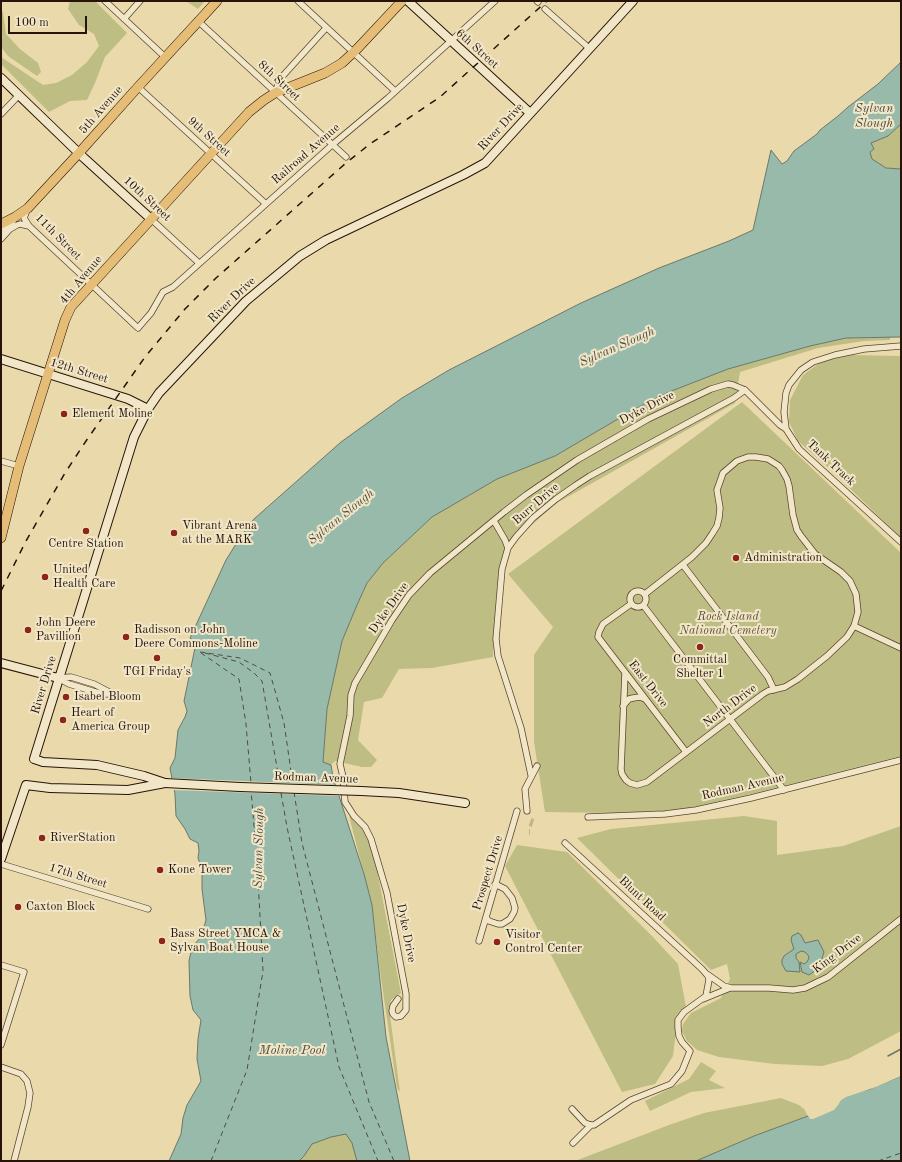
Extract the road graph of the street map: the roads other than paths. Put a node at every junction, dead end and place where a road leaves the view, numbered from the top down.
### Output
1 (105, 1) edge
2 (140, 1) edge
3 (217, 1) edge
4 (298, 1) edge
5 (402, 1) edge
6 (408, 1) edge
7 (495, 1) edge
8 (633, 1) edge
9 (545, 9) dead end
10 (124, 19) junction
11 (198, 21) junction
12 (326, 28) junction
13 (451, 41) junction
14 (590, 49) junction
15 (353, 53) junction
16 (165, 57) junction
17 (1, 78) edge
18 (138, 87) junction
19 (395, 91) junction
20 (275, 93) junction
21 (19, 95) junction
22 (530, 113) junction
23 (1, 114) edge
24 (332, 145) junction
25 (79, 153) junction
26 (211, 154) junction
27 (346, 158) dead end
28 (266, 204) junction
29 (28, 208) junction
30 (15, 217) junction
31 (151, 219) junction
32 (1, 224) edge
33 (29, 226) junction
34 (1, 232) edge
35 (1, 239) edge
36 (199, 263) junction
37 (91, 284) junction
38 (138, 328) joint
39 (901, 346) edge
40 (1, 360) edge
41 (48, 374) junction
42 (745, 390) junction
43 (148, 409) junction
44 (786, 429) junction
45 (1, 461) edge
46 (19, 466) junction
47 (494, 521) junction
48 (1, 538) edge
49 (901, 542) edge
50 (508, 548) junction
51 (683, 565) junction
52 (645, 594) junction
53 (632, 604) junction
54 (643, 605) junction
55 (854, 626) junction
56 (901, 648) edge
57 (1, 663) edge
58 (625, 673) junction
59 (58, 678) junction
60 (774, 690) junction
61 (646, 700) junction
62 (623, 706) junction
63 (730, 720) junction
64 (686, 752) junction
65 (901, 760) edge
66 (537, 766) dead end
67 (531, 775) junction
68 (165, 783) junction
69 (784, 790) junction
70 (465, 803) dead end
71 (517, 811) dead end
72 (527, 811) dead end
73 (588, 817) dead end
74 (565, 843) dead end
75 (1, 859) edge
76 (1, 864) edge
77 (495, 884) junction
78 (148, 909) dead end
79 (486, 918) junction
80 (901, 919) edge
81 (479, 941) dead end
82 (1, 965) edge
83 (705, 972) junction
84 (731, 988) junction
85 (398, 999) dead end
86 (703, 999) junction
87 (1, 1045) edge
88 (1, 1066) edge
89 (572, 1109) dead end
90 (591, 1125) junction
91 (573, 1143) dead end
92 (14, 1161) edge

1 - 10 street
2 - 10 street
3 - 11 main road, 5th Avenue
4 - 12 street
5 - 15 main road, 4th Avenue
6 - 13 street, 6th Street
7 - 13 street, Railroad Avenue
8 - 14 street, River Drive
9 - 14 street
10 - 16 street
11 - 16 main road, 5th Avenue
11 - 20 street, 8th Street
12 - 15 street
12 - 20 street
13 - 19 street, Railroad Avenue
13 - 22 street, 6th Street
14 - 22 street, River Drive
15 - 19 street
15 - 20 main road, 4th Avenue
16 - 18 main road, 5th Avenue
17 - 21 street, 10th Street
18 - 25 main road, 5th Avenue
18 - 26 street, 9th Street
19 - 24 street, Railroad Avenue
20 - 24 street, 8th Street
20 - 26 main road, 4th Avenue
21 - 23 street
21 - 25 street, 10th Street
22 - 43 street, River Drive
24 - 27 street, 8th Street
24 - 28 street, Railroad Avenue
25 - 29 main road, 5th Avenue
25 - 31 street, 10th Street
26 - 28 street, 9th Street
26 - 31 main road, 4th Avenue
28 - 36 street, Railroad Avenue
29 - 30 main road, 5th Avenue
29 - 33 street, 11th Street
30 - 32 main road
30 - 34 street, 5th Avenue
31 - 36 street, 10th Street
31 - 37 main road, 4th Avenue
33 - 35 street
33 - 37 street, 11th Street
36 - 38 street, Railroad Avenue
37 - 38 street, 11th Street
37 - 41 main road, 4th Avenue
39 - 44 street, Tank Track
40 - 41 street, 12th Street
41 - 43 street, 12th Street
41 - 46 main road, 4th Avenue
42 - 44 street
42 - 47 street, Dyke Drive
42 - 50 street, Burr Drive
43 - 59 street, River Drive
44 - 49 street, Tank Track
45 - 46 street
46 - 48 main road, 4th Avenue
47 - 50 street
47 - 85 street, Dyke Drive
50 - 67 street, Burr Drive
51 - 52 street
51 - 55 street
51 - 60 street
52 - 53 street
52 - 54 street
53 - 54 street
53 - 58 street, East Drive
54 - 63 street
55 - 56 street
55 - 60 street, North Drive
57 - 59 street
58 - 61 street, East Drive
58 - 62 street
59 - 59 street
59 - 68 street, River Drive
60 - 63 street, North Drive
61 - 62 street
61 - 64 street, East Drive
62 - 64 street, North Drive
63 - 64 street, North Drive
63 - 69 street
65 - 69 street, Rodman Avenue
66 - 67 street, Burr Drive
67 - 72 street, Burr Drive
68 - 70 street, Rodman Avenue, bridge
68 - 75 street
69 - 73 street, Rodman Avenue
71 - 77 street, Prospect Drive
74 - 83 street, Blunt Road
76 - 78 street, 17th Street
77 - 79 street, Prospect Drive
77 - 79 street
79 - 81 street, Prospect Drive
80 - 84 street, King Drive
82 - 87 street
83 - 84 street, Blunt Road
83 - 86 street
84 - 86 street
86 - 90 street
88 - 92 street
89 - 90 street
90 - 91 street

